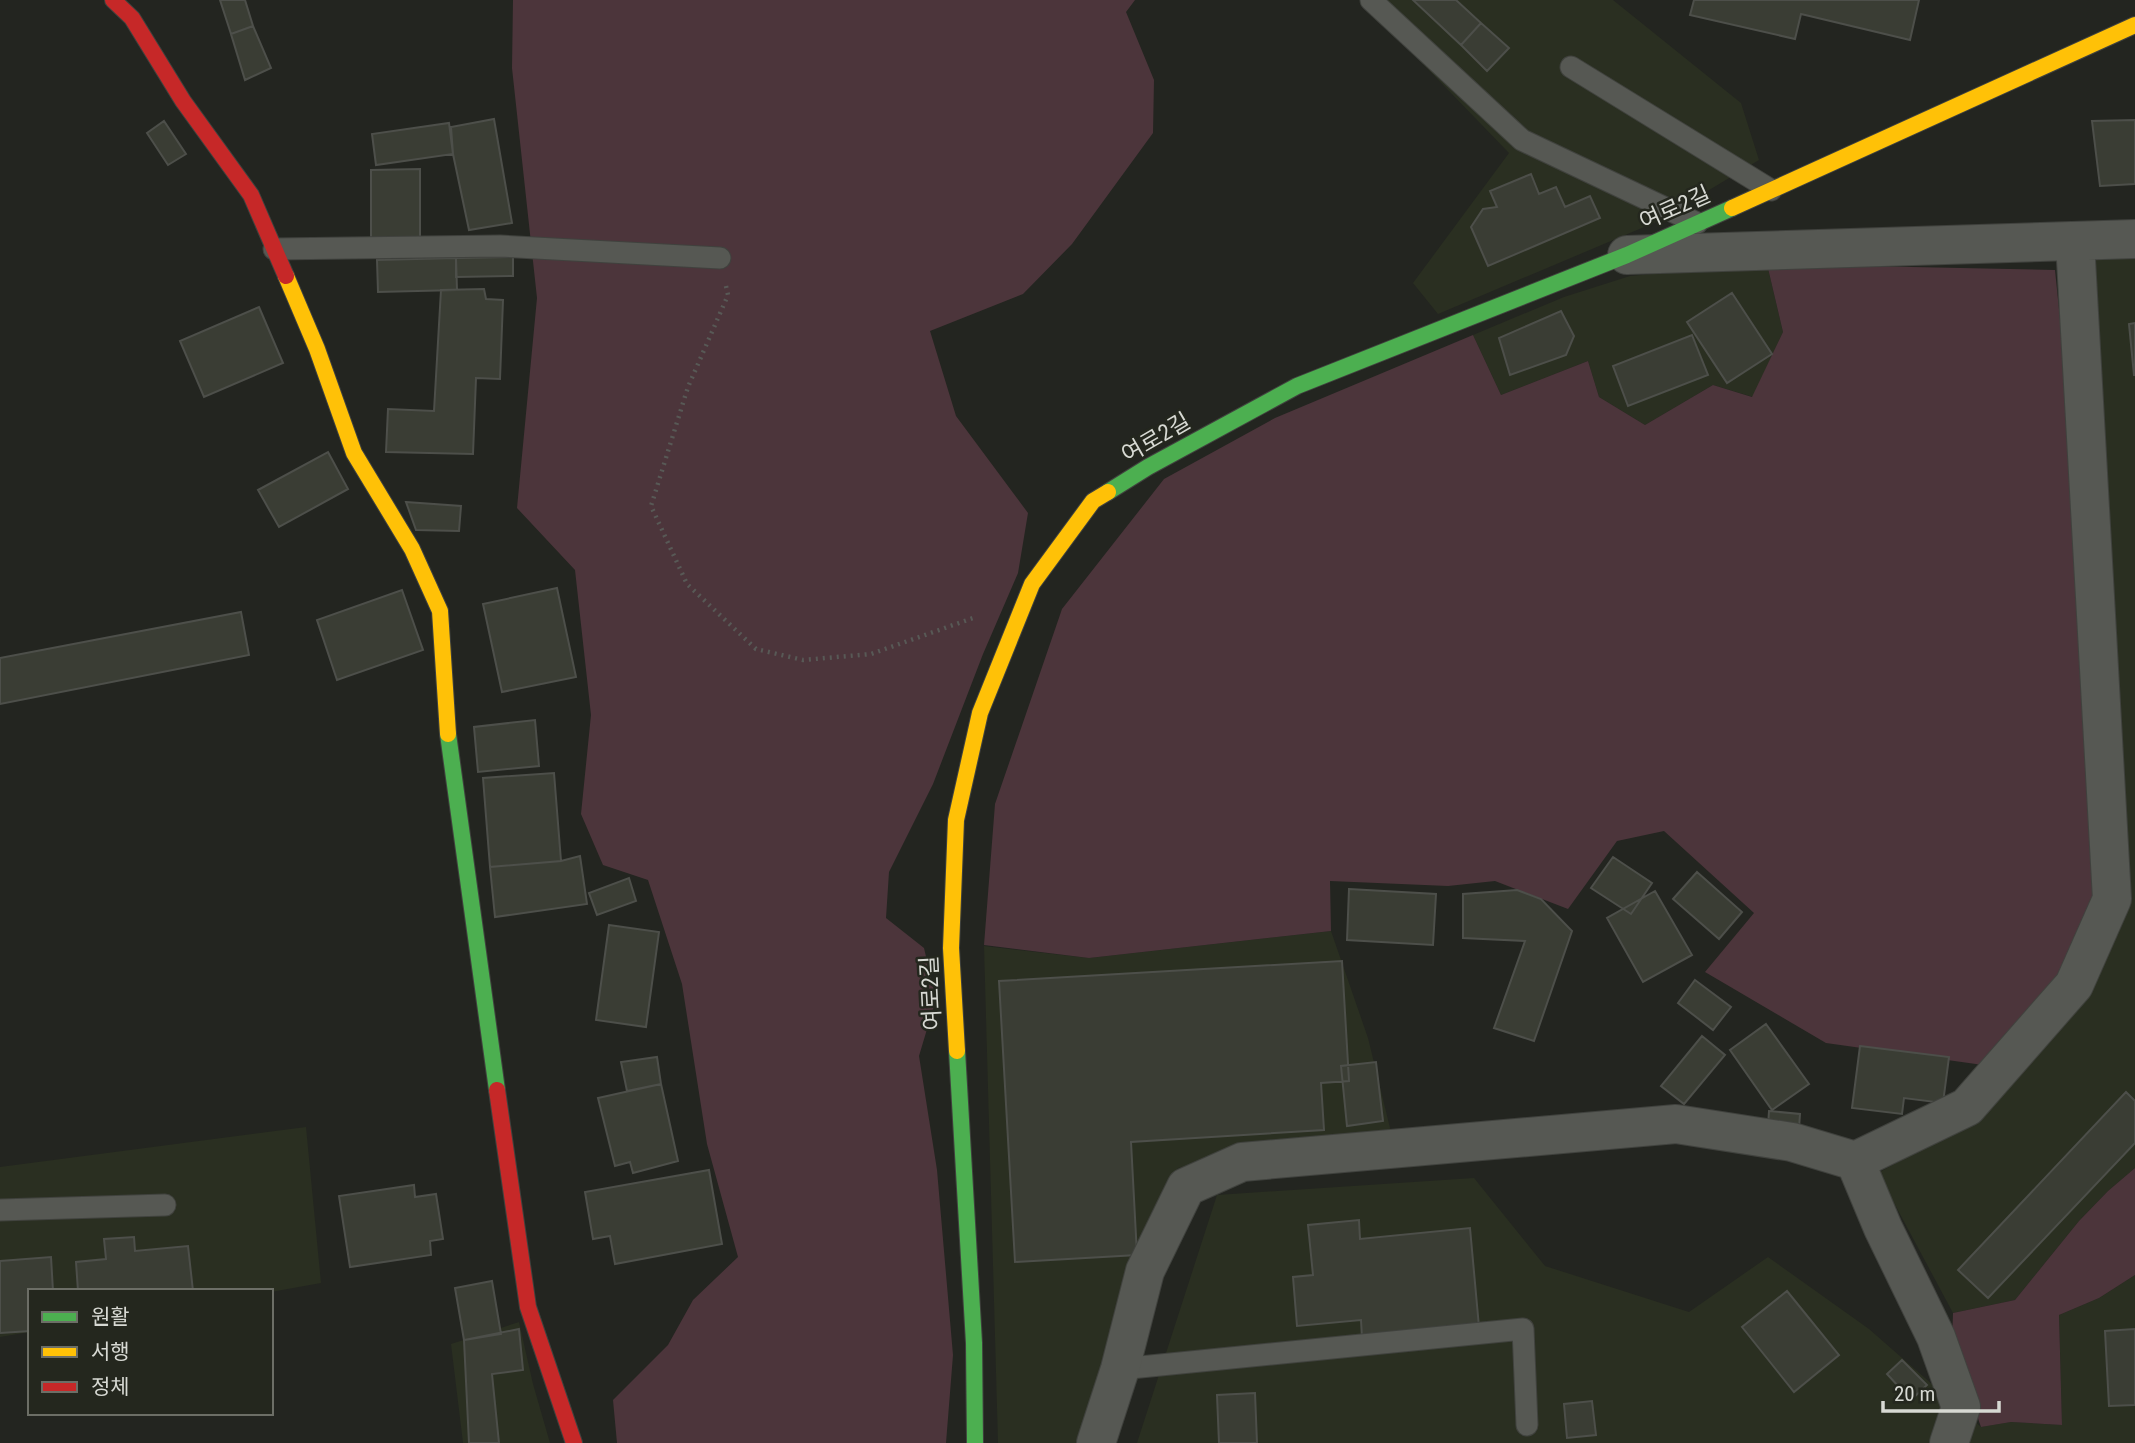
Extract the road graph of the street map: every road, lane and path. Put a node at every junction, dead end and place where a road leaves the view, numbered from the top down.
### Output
1 (1371, 0) edge
2 (117, 1) edge
3 (2135, 25) edge
4 (1571, 67) dead end
5 (1771, 190) junction
6 (1697, 223) junction
7 (2135, 239) edge
8 (2075, 242) junction
9 (274, 249) junction
10 (1627, 254) junction
11 (720, 258) joint
12 (1023, 604) junction
13 (1854, 1161) junction
14 (165, 1205) dead end
15 (0, 1210) edge
16 (1120, 1369) junction
17 (1527, 1425) dead end
18 (574, 1443) edge
19 (975, 1443) edge
20 (1096, 1443) edge
21 (1949, 1443) edge

1 - 6 lane
2 - 9 street
3 - 5 street, 여로2길
4 - 5 lane
5 - 6 street, 여로2길
6 - 10 street, 여로2길
7 - 8 street
8 - 10 street
8 - 13 street
9 - 11 lane
9 - 18 street
10 - 12 street, 여로2길
11 - 12 path
12 - 19 street, 여로2길
13 - 16 street
13 - 21 street
14 - 15 lane
16 - 17 lane
16 - 20 street

